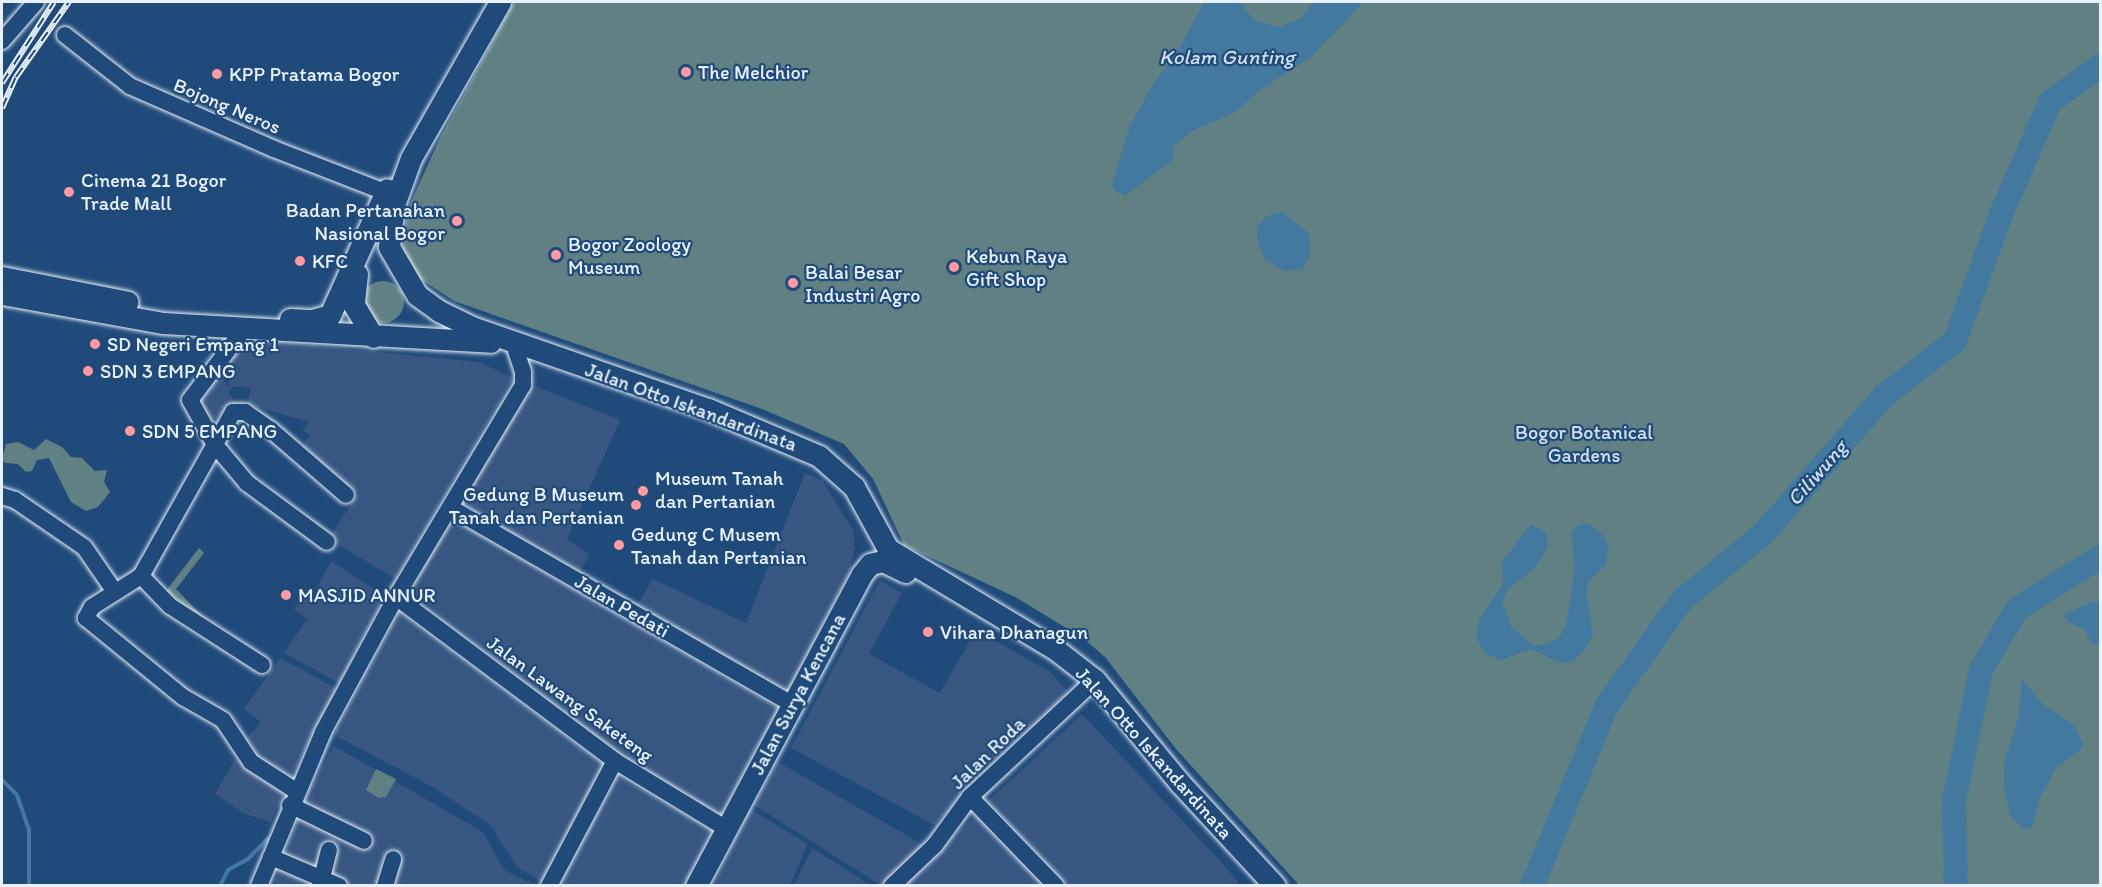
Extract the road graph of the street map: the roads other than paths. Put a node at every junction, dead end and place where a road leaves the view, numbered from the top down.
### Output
1 (36, 2) edge
2 (500, 2) edge
3 (65, 35) dead end
4 (2, 41) edge
5 (411, 158) junction
6 (386, 192) junction
7 (358, 259) junction
8 (2, 277) edge
9 (2, 294) edge
10 (244, 329) junction
11 (373, 337) junction
12 (525, 349) junction
13 (215, 445) junction
14 (346, 495) dead end
15 (2, 496) edge
16 (451, 508) junction
17 (327, 542) dead end
18 (141, 576) junction
19 (935, 580) junction
20 (115, 592) junction
21 (396, 597) junction
22 (262, 665) dead end
23 (1095, 680) junction
24 (793, 705) junction
25 (615, 761) junction
26 (970, 797) junction
27 (293, 798) junction
28 (725, 828) junction
29 (364, 841) dead end
30 (329, 850) dead end
31 (271, 857) junction
32 (393, 859) dead end
33 (311, 881) edge
34 (259, 885) edge
35 (339, 885) edge
36 (385, 885) edge
37 (549, 885) edge
38 (696, 885) edge
39 (892, 885) edge
40 (1056, 885) edge
41 (1275, 885) edge

1 - 4 street
2 - 5 main road
3 - 6 street, Bojong Neros
5 - 6 main road
5 - 12 main road, Jalan Otto Iskandardinata
6 - 7 main road
7 - 8 main road
7 - 11 main road
9 - 10 main road
10 - 11 main road
10 - 13 street
11 - 12 main road
12 - 16 street
12 - 19 main road, Jalan Otto Iskandardinata
13 - 14 street
13 - 17 street
13 - 18 street
15 - 20 street
16 - 21 street
16 - 24 street, Jalan Pedati
18 - 20 street
18 - 22 street
19 - 23 main road, Jalan Otto Iskandardinata
19 - 24 main road, Jalan Surya Kencana
20 - 27 street
21 - 25 street, Jalan Lawang Saketeng
21 - 27 street
23 - 26 street, Jalan Roda
23 - 41 main road, Jalan Otto Iskandardinata
24 - 28 main road, Jalan Surya Kencana
25 - 28 street, Jalan Lawang Saketeng
25 - 37 street
26 - 39 street, Jalan Roda
26 - 40 street
27 - 29 street
27 - 31 street
28 - 38 main road, Jalan Surya Kencana
30 - 33 street
31 - 33 street
31 - 34 street
32 - 36 street
33 - 35 street

